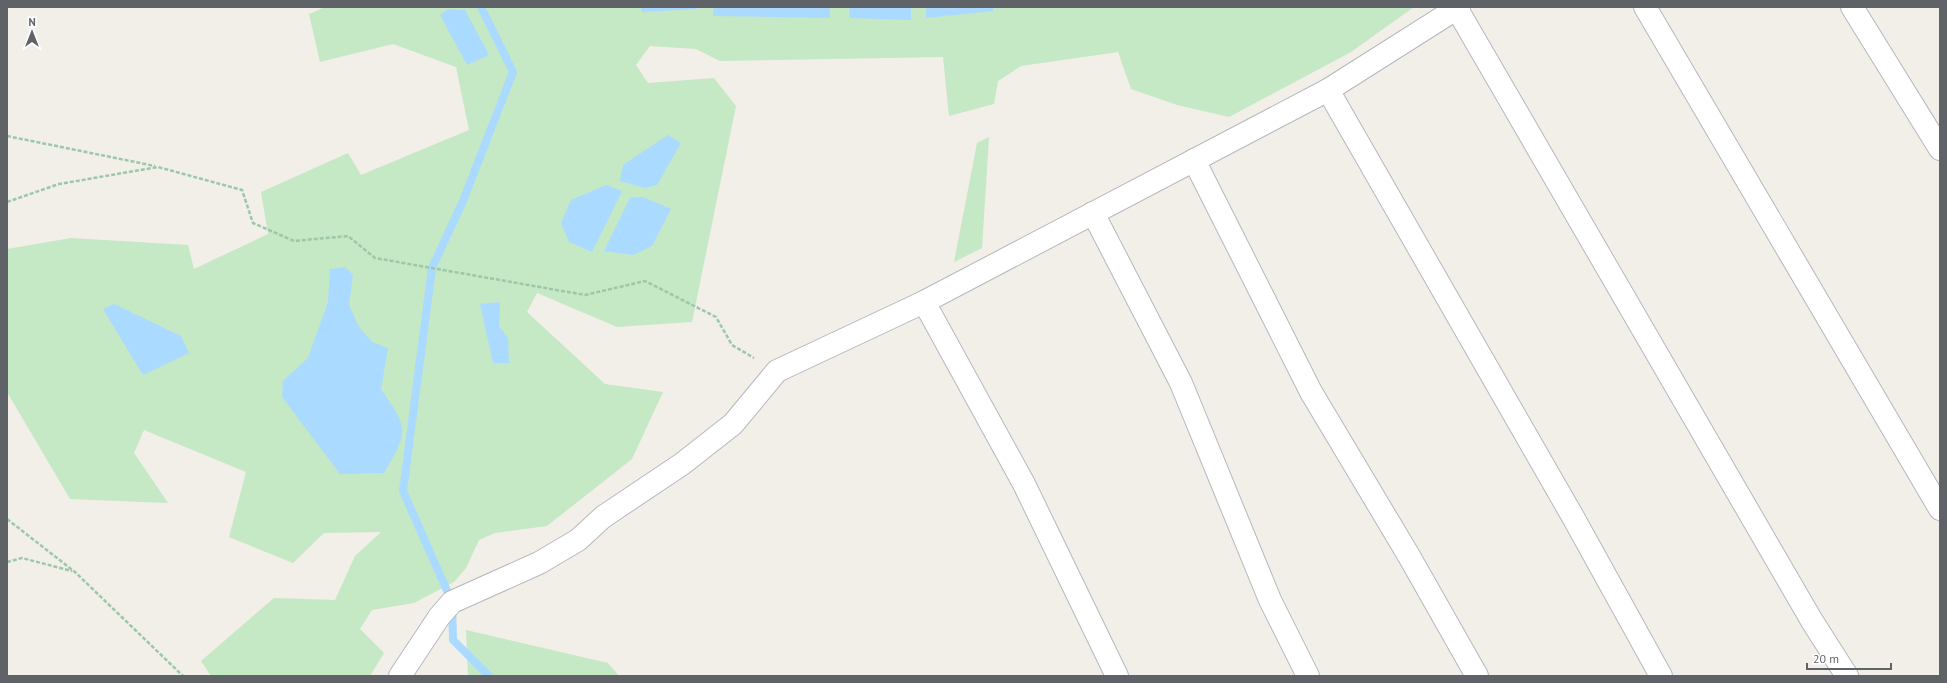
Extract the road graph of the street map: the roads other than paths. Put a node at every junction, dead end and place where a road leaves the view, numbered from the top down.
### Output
1 (1645, 7) edge
2 (1852, 7) edge
3 (1458, 8) edge
4 (1328, 90) junction
5 (1939, 146) edge
6 (1194, 160) junction
7 (1094, 213) junction
8 (924, 302) junction
9 (1940, 509) edge
10 (400, 676) edge
11 (1117, 676) edge
12 (1308, 676) edge
13 (1477, 676) edge
14 (1661, 676) edge
15 (1847, 676) edge

1 - 9 street
2 - 5 street
3 - 4 street
3 - 15 street
4 - 6 street
4 - 14 street
6 - 7 street
6 - 13 street
7 - 8 street
7 - 12 street
8 - 10 street
8 - 11 street

